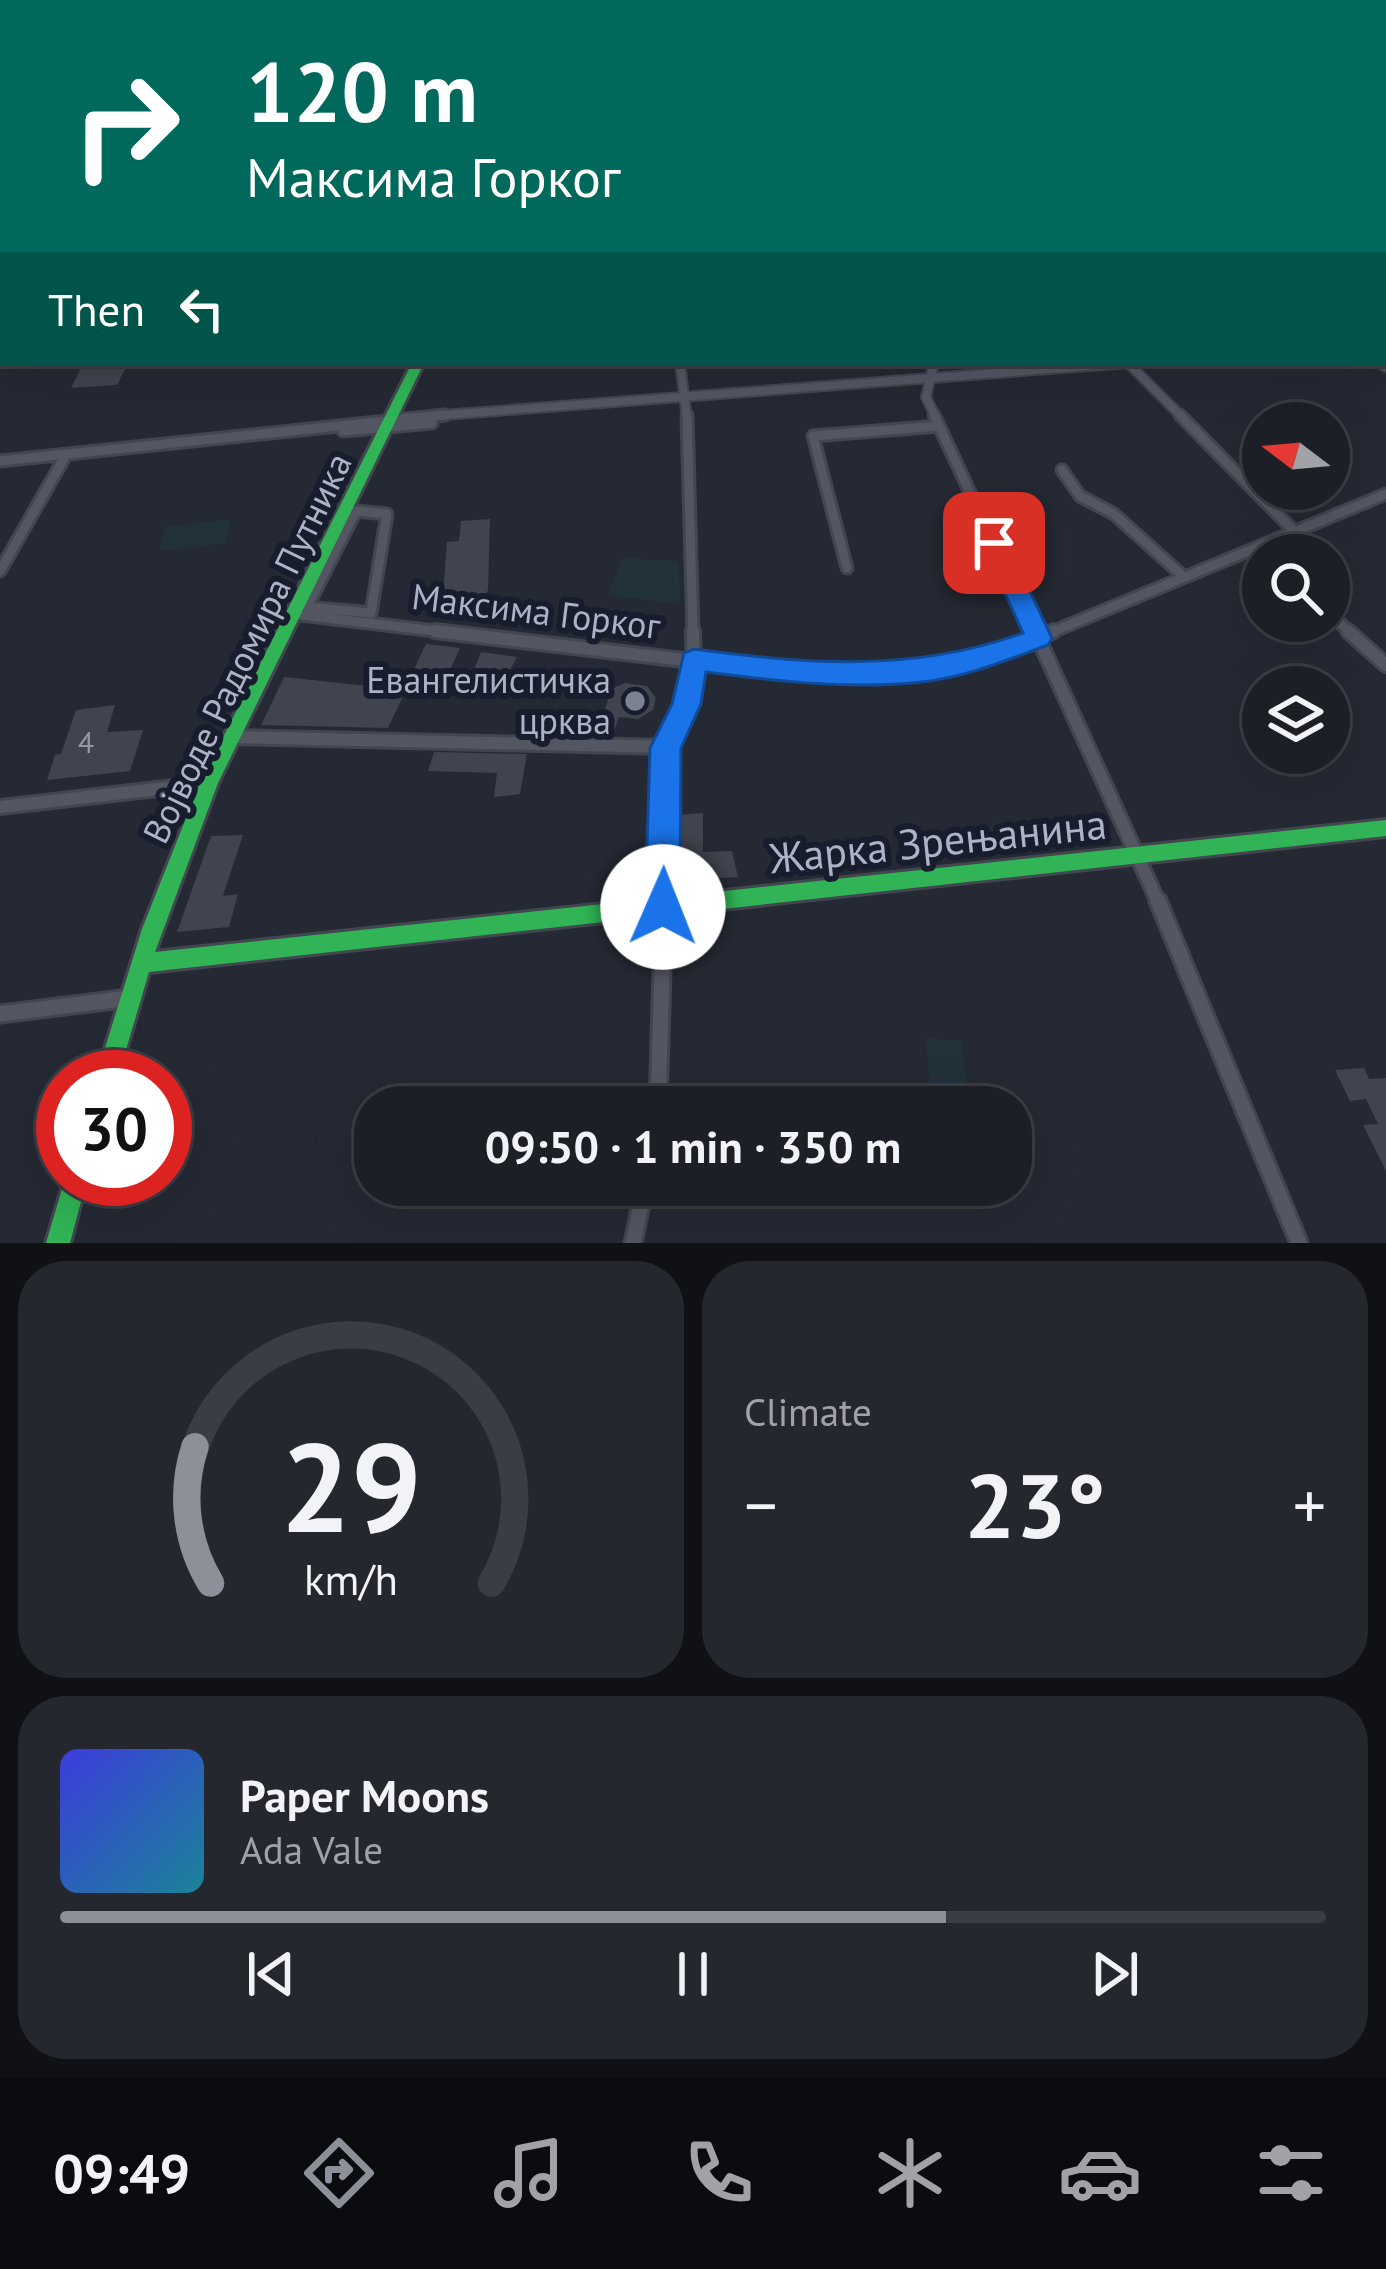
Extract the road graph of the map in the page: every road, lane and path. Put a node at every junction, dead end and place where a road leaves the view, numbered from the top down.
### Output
1 (1107, 0) edge
2 (1231, 0) edge
3 (416, 366) edge
4 (681, 366) edge
5 (933, 366) edge
6 (1095, 366) edge
7 (1131, 366) edge
8 (930, 381) junction
9 (687, 400) junction
10 (388, 423) junction
11 (939, 426) junction
12 (66, 455) junction
13 (0, 461) edge
14 (1062, 470) dead end
15 (1386, 494) edge
16 (1294, 531) junction
17 (1289, 534) edge
18 (1242, 558) edge
19 (847, 568) dead end
20 (0, 571) edge
21 (1184, 577) junction
22 (300, 610) junction
23 (1350, 632) edge
24 (1039, 638) junction
25 (694, 660) junction
26 (1386, 665) edge
27 (232, 737) junction
28 (665, 748) junction
29 (209, 783) junction
30 (0, 807) edge
31 (1386, 828) edge
32 (1139, 855) junction
33 (663, 907) junction
34 (141, 963) junction
35 (130, 998) junction
36 (0, 1014) edge
37 (114, 1050) edge
38 (660, 1086) edge
39 (68, 1206) edge
40 (641, 1206) edge
41 (58, 1243) edge
42 (633, 1243) edge
43 (1299, 1243) edge

1 - 2 street
3 - 10 street, Војводе Радомира Путника
4 - 9 street
5 - 8 street
6 - 8 street
7 - 16 street
8 - 9 street
8 - 11 street
9 - 10 street
9 - 25 street
10 - 12 street
10 - 22 street, Војводе Радомира Путника
11 - 19 street
11 - 24 street
12 - 13 street
12 - 20 street
14 - 21 street
15 - 16 street, Максима Горког
16 - 17 street, Максима Горког
18 - 21 street, Максима Горког
21 - 24 street, Максима Горког
22 - 22 street
22 - 25 street, Максима Горког
22 - 27 street, Војводе Радомира Путника
23 - 26 street
24 - 25 street, Максима Горког
24 - 32 street
25 - 28 street
27 - 28 street
27 - 29 street, Војводе Радомира Путника
28 - 33 street
29 - 30 street
29 - 34 street, Војводе Радомира Путника
31 - 32 street, Жарка Зрењанина
32 - 33 street, Жарка Зрењанина
32 - 43 street
33 - 34 street, Жарка Зрењанина
33 - 38 street
34 - 35 street, Војводе Радомира Путника
35 - 36 street
35 - 37 street, Војводе Радомира Путника
39 - 41 street
40 - 42 street

